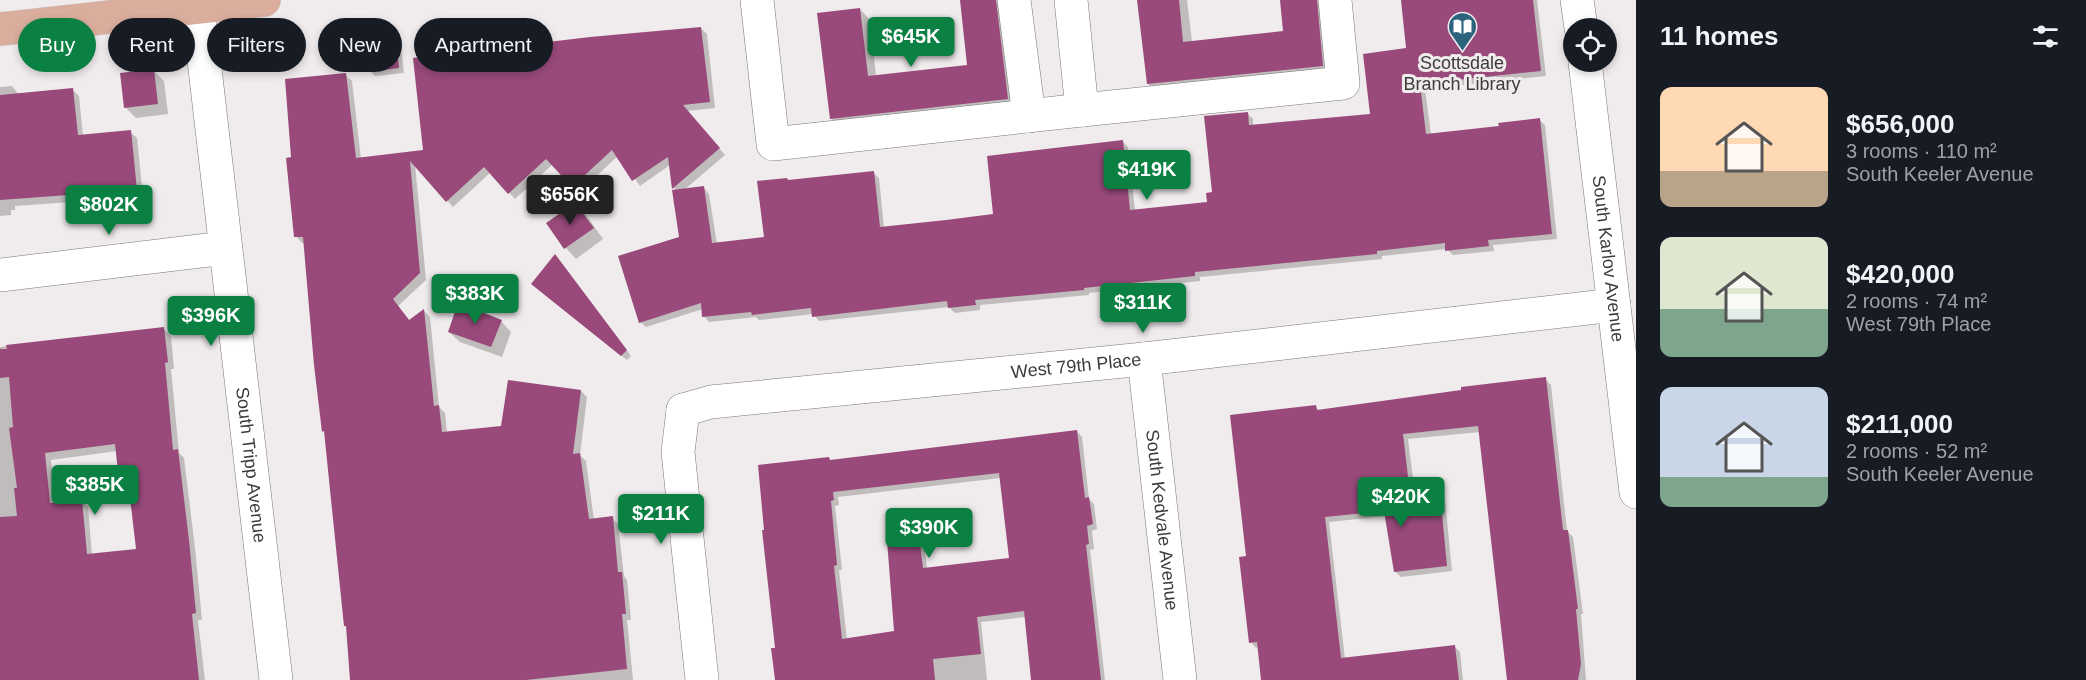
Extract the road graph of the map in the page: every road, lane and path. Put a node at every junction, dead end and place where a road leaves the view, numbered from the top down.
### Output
1 (264, 0) edge
2 (757, 0) edge
3 (1014, 0) edge
4 (1071, 0) edge
5 (1335, 0) edge
6 (1577, 0) edge
7 (198, 4) edge
8 (1580, 18) edge
9 (0, 29) edge
10 (1586, 72) edge
11 (1082, 110) junction
12 (1029, 116) junction
13 (225, 248) junction
14 (0, 275) edge
15 (1614, 305) junction
16 (1144, 359) junction
17 (1636, 492) edge
18 (276, 680) edge
19 (702, 680) edge
20 (1180, 680) edge

1 - 7 main road
2 - 12 street
3 - 12 street
4 - 11 street
5 - 11 street
6 - 8 street
7 - 9 main road
7 - 13 street, South Tripp Avenue
10 - 15 street, South Karlov Avenue
11 - 12 street
13 - 14 street
13 - 18 street, South Tripp Avenue
15 - 16 street, West 79th Place
15 - 17 street, South Karlov Avenue
16 - 19 street, West 79th Place
16 - 20 street, South Kedvale Avenue

